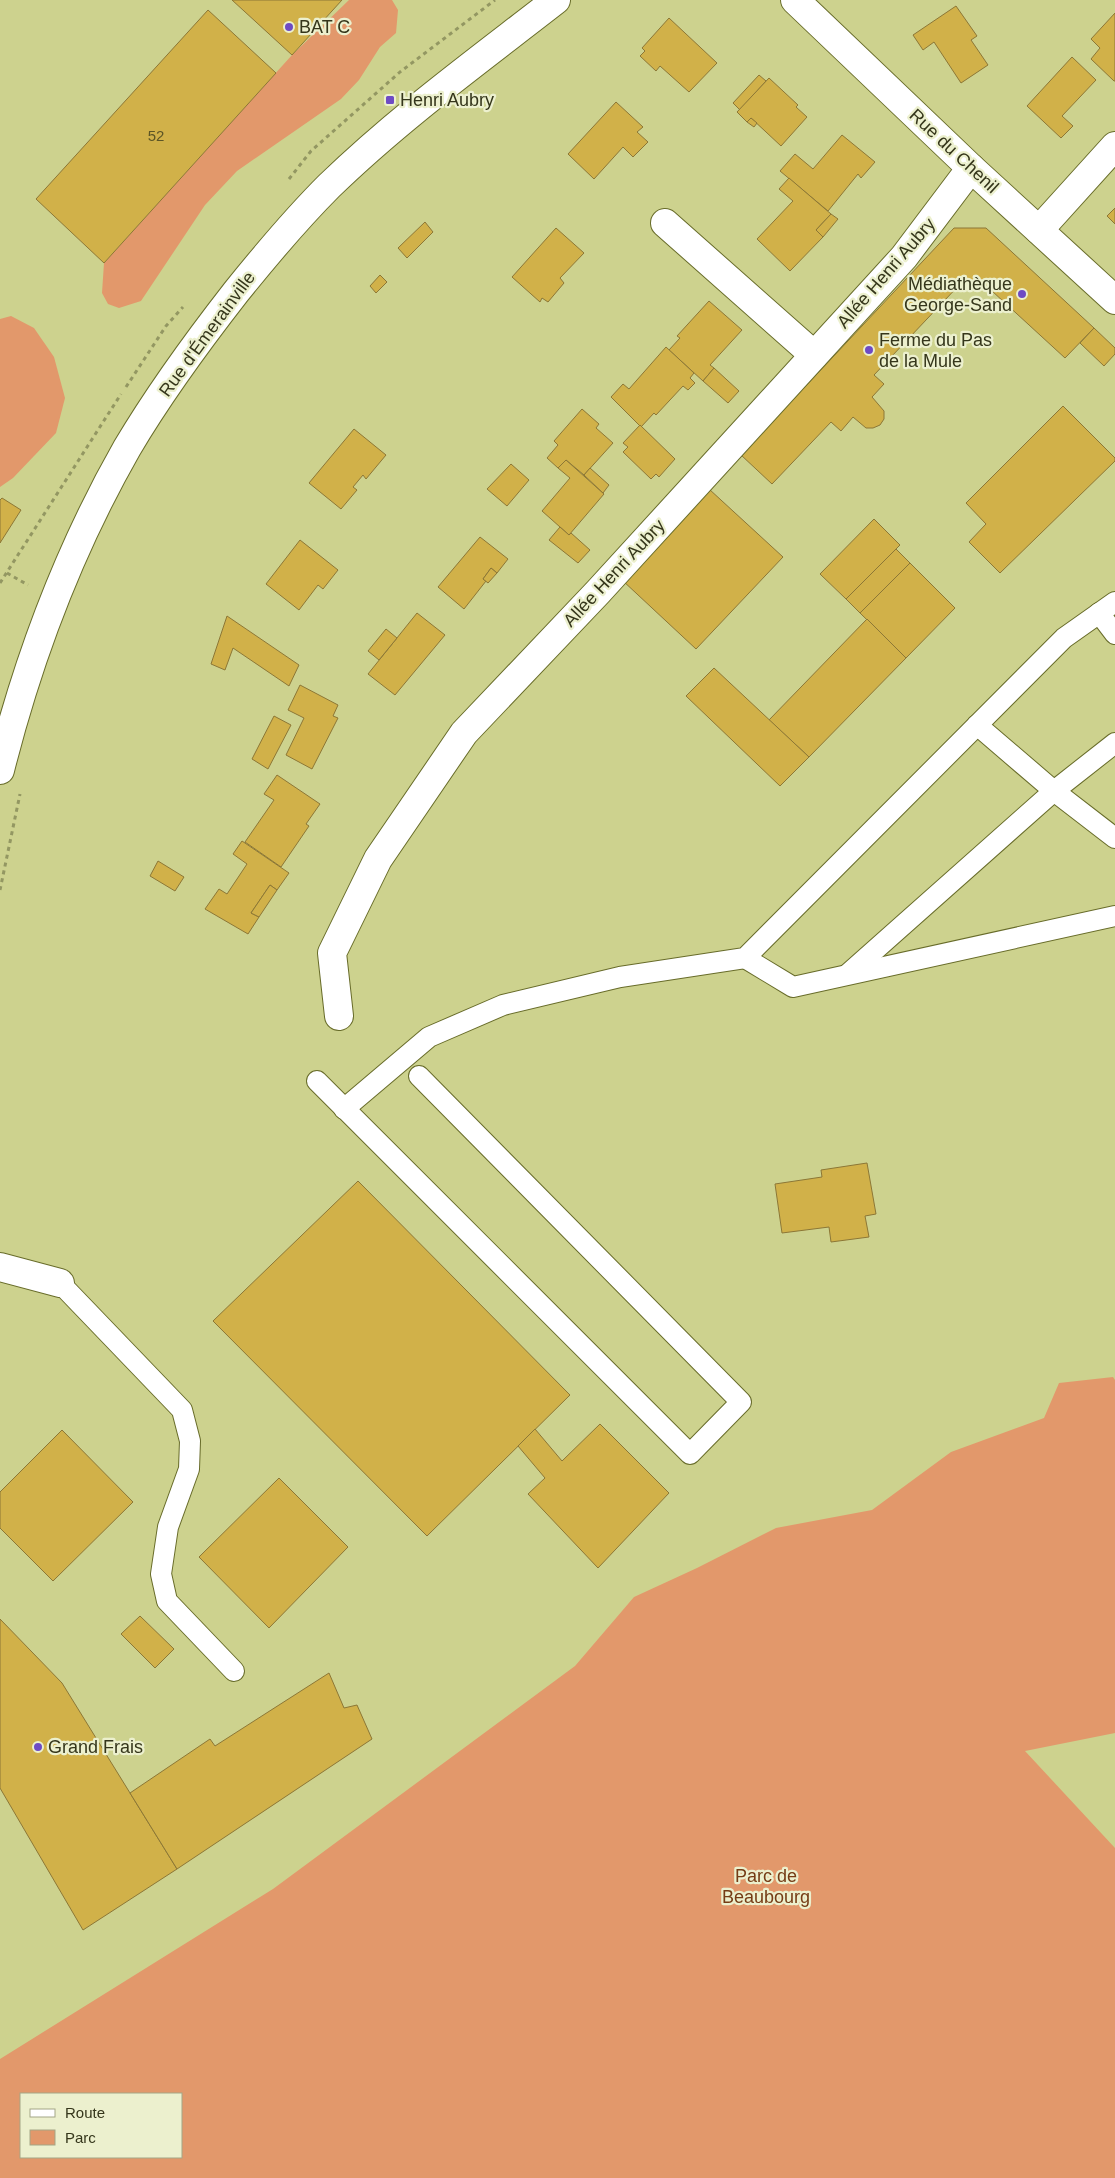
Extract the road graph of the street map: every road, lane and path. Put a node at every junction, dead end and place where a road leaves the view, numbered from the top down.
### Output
1 (556, 0) edge
2 (794, 0) edge
3 (1115, 146) edge
4 (971, 168) junction
5 (665, 223) dead end
6 (1039, 230) junction
7 (1115, 300) edge
8 (814, 355) junction
9 (7, 573) dead end
10 (0, 583) edge
11 (1107, 607) edge
12 (1115, 634) edge
13 (977, 725) junction
14 (1115, 743) edge
15 (0, 770) edge
16 (1054, 791) junction
17 (1115, 838) edge
18 (1115, 916) edge
19 (745, 958) junction
20 (848, 975) junction
21 (339, 1016) dead end
22 (419, 1076) dead end
23 (317, 1081) dead end
24 (344, 1109) junction
25 (0, 1267) edge
26 (60, 1283) joint
27 (234, 1671) dead end

1 - 15 street, Rue d'Émerainville
2 - 4 street, Rue du Chenil
3 - 6 street
4 - 6 street, Rue du Chenil
4 - 8 street, Allée Henri Aubry
5 - 8 street
6 - 7 street, Rue du Chenil
8 - 21 street, Allée Henri Aubry
9 - 10 path
11 - 12 lane
11 - 13 lane
13 - 16 lane
13 - 19 lane
14 - 16 lane
16 - 17 lane
16 - 20 lane
18 - 20 lane
19 - 20 lane
19 - 24 lane
22 - 24 lane
23 - 24 lane
25 - 26 street
26 - 27 lane

